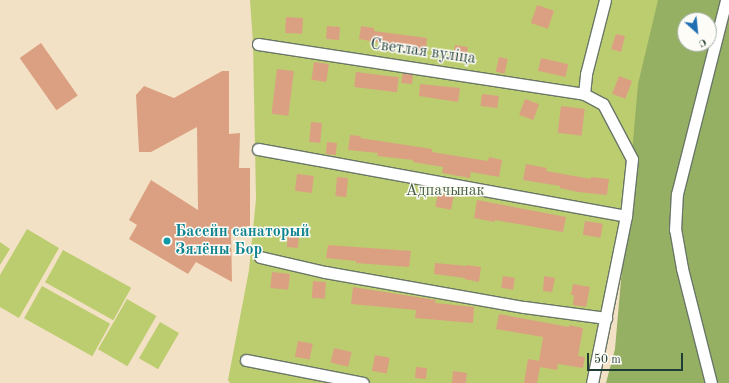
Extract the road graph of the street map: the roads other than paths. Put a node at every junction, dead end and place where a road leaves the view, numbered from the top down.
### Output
1 (606, 0) edge
2 (726, 0) edge
3 (258, 44) dead end
4 (584, 94) junction
5 (258, 149) dead end
6 (626, 216) junction
7 (260, 257) dead end
8 (606, 318) junction
9 (246, 360) dead end
10 (363, 383) edge
11 (592, 383) edge
12 (711, 383) edge

1 - 4 street
2 - 12 street
3 - 4 street, Светлая вуліца
4 - 6 street, Светлая вуліца
5 - 6 street
6 - 8 street, Светлая вуліца
7 - 8 street
8 - 11 street, Светлая вуліца
9 - 10 street

